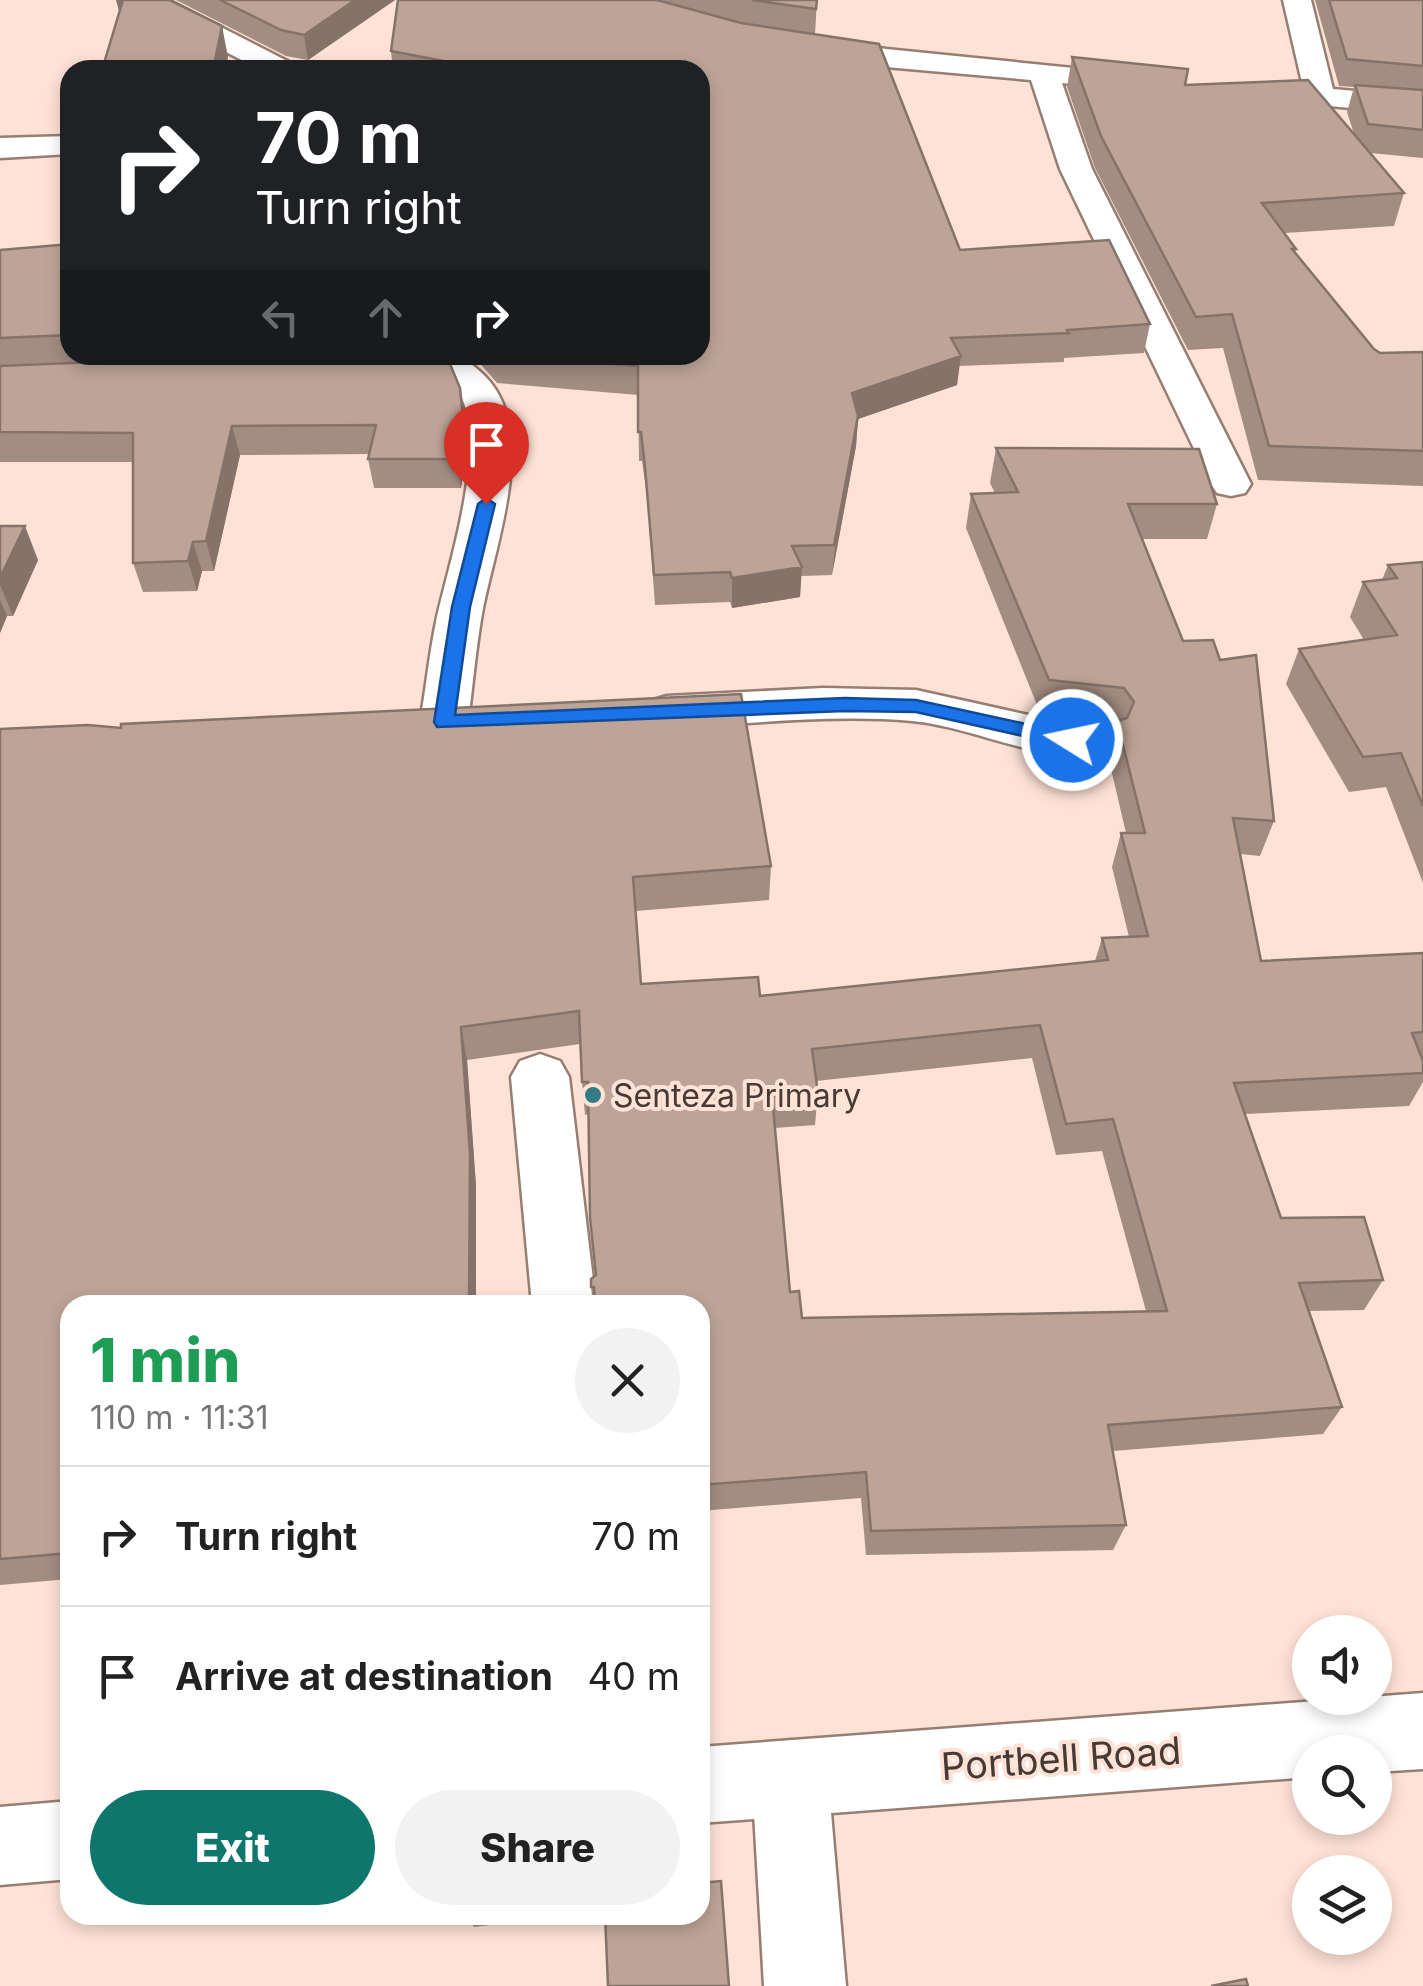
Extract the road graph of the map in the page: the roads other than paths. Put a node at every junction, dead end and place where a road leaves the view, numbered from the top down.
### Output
1 (146, 0) edge
2 (1297, 0) edge
3 (778, 42) edge
4 (264, 60) edge
5 (1044, 74) junction
6 (1163, 84) edge
7 (1222, 89) edge
8 (1320, 97) junction
9 (1423, 106) edge
10 (60, 145) edge
11 (0, 148) edge
12 (366, 365) edge
13 (453, 365) edge
14 (344, 367) edge
15 (1231, 484) dead end
16 (616, 714) edge
17 (444, 722) edge
18 (1098, 740) dead end
19 (540, 1077) dead end
20 (563, 1295) edge
21 (1423, 1732) edge
22 (790, 1778) junction
23 (710, 1784) edge
24 (60, 1841) edge
25 (0, 1846) edge
26 (805, 1986) edge

1 - 4 street
2 - 8 street
3 - 5 street
5 - 6 street
5 - 15 street
7 - 8 street
8 - 9 street
10 - 11 street
12 - 14 street
13 - 17 street
16 - 18 street
19 - 20 street
21 - 22 street, Portbell Road
22 - 23 street, Portbell Road
22 - 26 street
24 - 25 street

